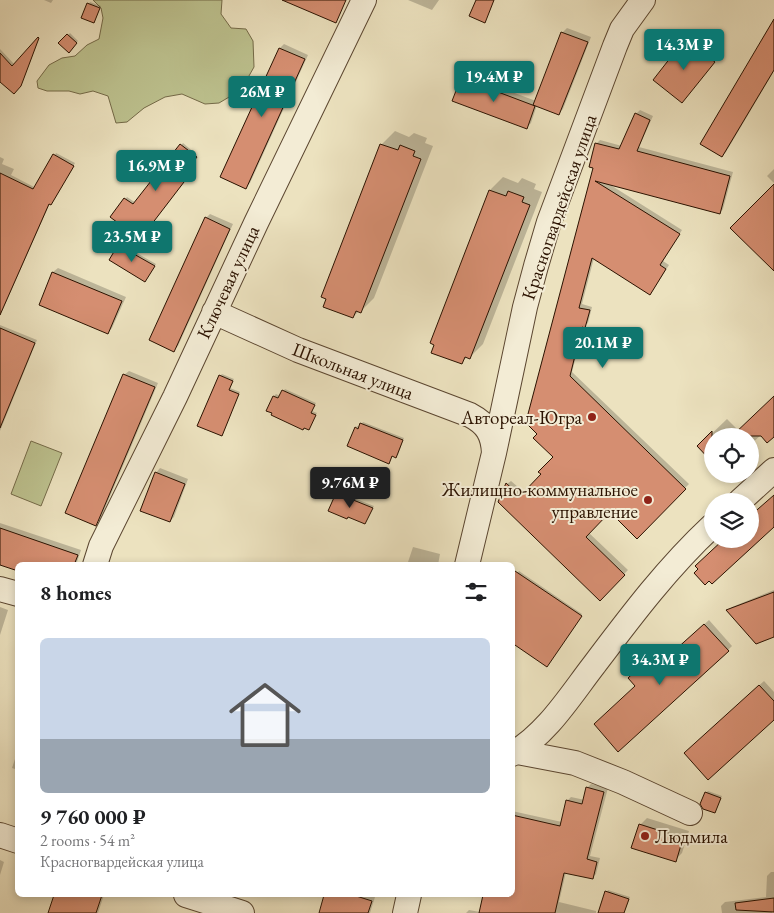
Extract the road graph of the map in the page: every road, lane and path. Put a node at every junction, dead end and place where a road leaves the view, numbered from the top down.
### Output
1 (364, 0) edge
2 (643, 0) edge
3 (214, 312) junction
4 (492, 442) junction
5 (774, 470) edge
6 (749, 493) edge
7 (704, 534) edge
8 (96, 562) edge
9 (468, 562) edge
10 (0, 589) edge
11 (15, 593) edge
12 (515, 751) edge
13 (515, 752) edge
14 (690, 813) dead end
15 (0, 835) edge
16 (15, 840) edge
17 (192, 897) edge
18 (408, 897) edge
19 (242, 913) edge
20 (404, 913) edge

1 - 3 street, Ключевая улица
2 - 4 street, Красногвардейская улица
3 - 4 street, Школьная улица
3 - 8 street, Ключевая улица
4 - 9 street, Красногвардейская улица
5 - 6 street
7 - 12 street
10 - 11 street
13 - 14 street
15 - 16 street
17 - 19 street
18 - 20 street

